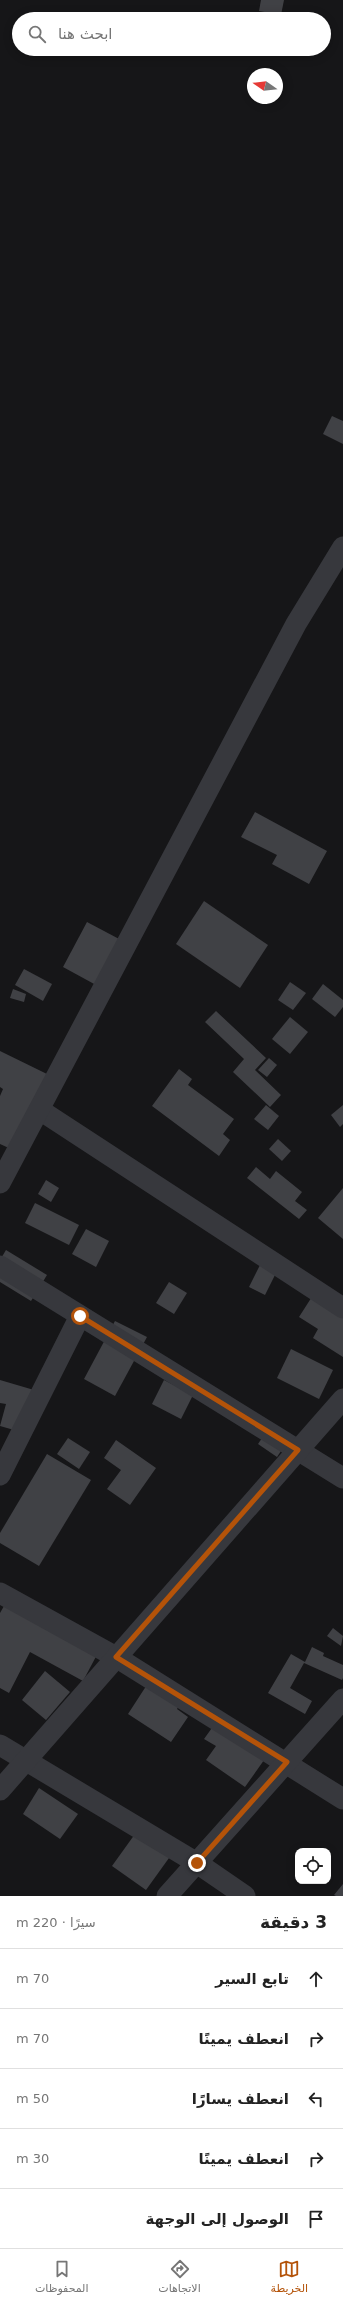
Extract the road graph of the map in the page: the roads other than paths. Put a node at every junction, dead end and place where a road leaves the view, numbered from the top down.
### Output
1 (343, 547) edge
2 (40, 1110) junction
3 (0, 1183) edge
4 (0, 1266) edge
5 (343, 1308) edge
6 (80, 1316) junction
7 (343, 1399) edge
8 (298, 1450) junction
9 (0, 1475) edge
10 (343, 1478) edge
11 (0, 1593) edge
12 (116, 1657) junction
13 (343, 1699) edge
14 (0, 1745) edge
15 (27, 1759) junction
16 (287, 1762) junction
17 (0, 1790) edge
18 (343, 1799) edge
19 (197, 1863) junction
20 (167, 1896) edge
21 (245, 1896) edge

1 - 2 street
2 - 3 street
2 - 5 street
4 - 6 street
6 - 8 street
6 - 9 street
7 - 8 street
8 - 10 street
8 - 12 street
11 - 12 street
12 - 15 street
12 - 16 street
13 - 16 street
14 - 15 street
15 - 17 street
15 - 19 street
16 - 18 street
16 - 19 street
19 - 20 street
19 - 21 street

